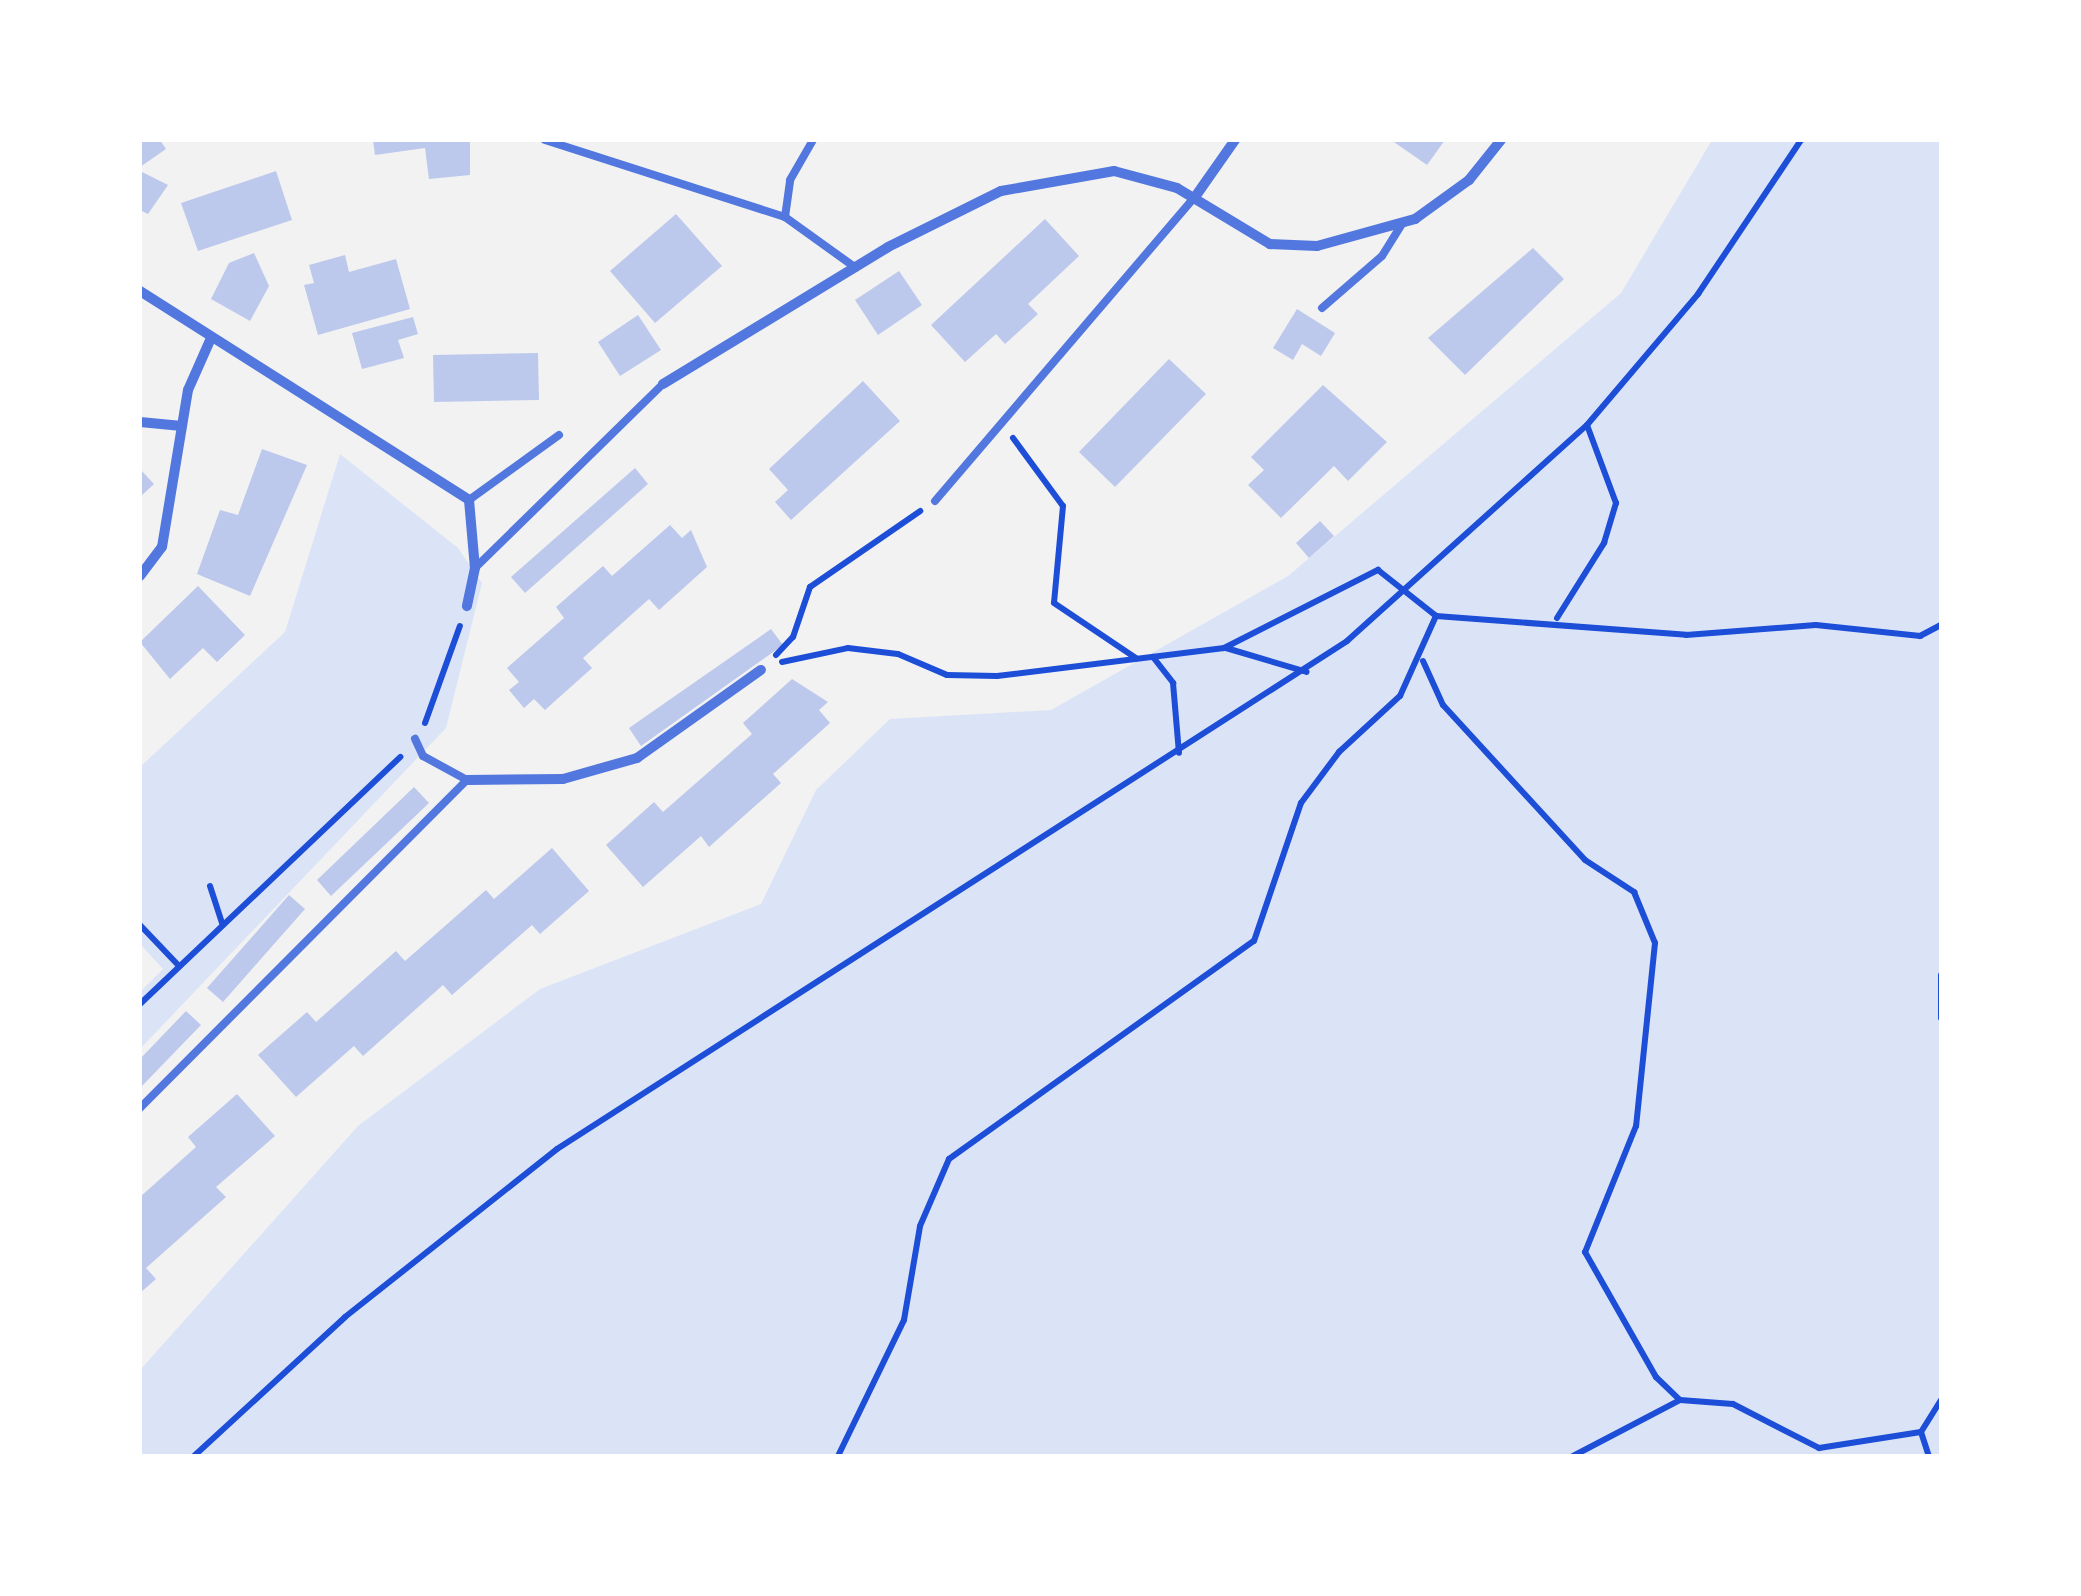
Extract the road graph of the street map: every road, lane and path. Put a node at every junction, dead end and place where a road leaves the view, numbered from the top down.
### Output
1 (545, 140) edge
2 (813, 140) edge
3 (1235, 140) edge
4 (1502, 140) edge
5 (1802, 140) edge
6 (1195, 197) junction
7 (785, 217) junction
8 (1401, 225) junction
9 (856, 268) junction
10 (140, 291) edge
11 (1322, 308) dead end
12 (211, 338) junction
13 (663, 384) joint
14 (140, 422) edge
15 (1002, 424) junction
16 (1587, 424) junction
17 (182, 426) junction
18 (559, 435) dead end
19 (469, 500) junction
20 (935, 501) joint
21 (475, 568) junction
22 (140, 576) edge
23 (467, 606) joint
24 (1436, 616) junction
25 (1557, 618) junction
26 (1941, 625) edge
27 (1224, 648) junction
28 (1152, 656) junction
29 (1137, 658) junction
30 (1422, 660) junction
31 (761, 670) junction
32 (1306, 672) junction
33 (415, 739) junction
34 (1179, 753) junction
35 (467, 780) junction
36 (210, 886) dead end
37 (222, 923) junction
38 (140, 925) edge
39 (179, 966) junction
40 (1941, 974) edge
41 (140, 1004) edge
42 (1941, 1018) edge
43 (140, 1108) edge
44 (1680, 1400) junction
45 (1941, 1400) edge
46 (1920, 1432) junction
47 (194, 1456) edge
48 (838, 1456) edge
49 (1573, 1456) edge
50 (1929, 1456) edge

1 - 7 lane
2 - 7 lane
3 - 6 street
4 - 8 street
5 - 16 path
6 - 8 street
6 - 9 street
6 - 15 lane
7 - 9 lane
8 - 11 lane
9 - 13 street
10 - 12 street
12 - 17 street
12 - 19 street
13 - 21 lane
14 - 17 street
15 - 20 lane
15 - 29 path
16 - 25 path
16 - 32 path
17 - 22 street
18 - 19 lane
19 - 21 street
20 - 31 path
21 - 23 street
23 - 33 path
24 - 25 path
24 - 27 path
24 - 30 path
25 - 26 path
27 - 28 path
27 - 32 path
28 - 29 path
28 - 34 path
29 - 31 path
30 - 44 path
30 - 48 path
31 - 35 street
32 - 34 path
33 - 35 lane
33 - 37 path
34 - 47 path
35 - 43 lane
36 - 37 path
37 - 39 path
38 - 39 path
39 - 41 path
40 - 42 path
44 - 46 path
44 - 49 path
45 - 46 path
46 - 50 path

